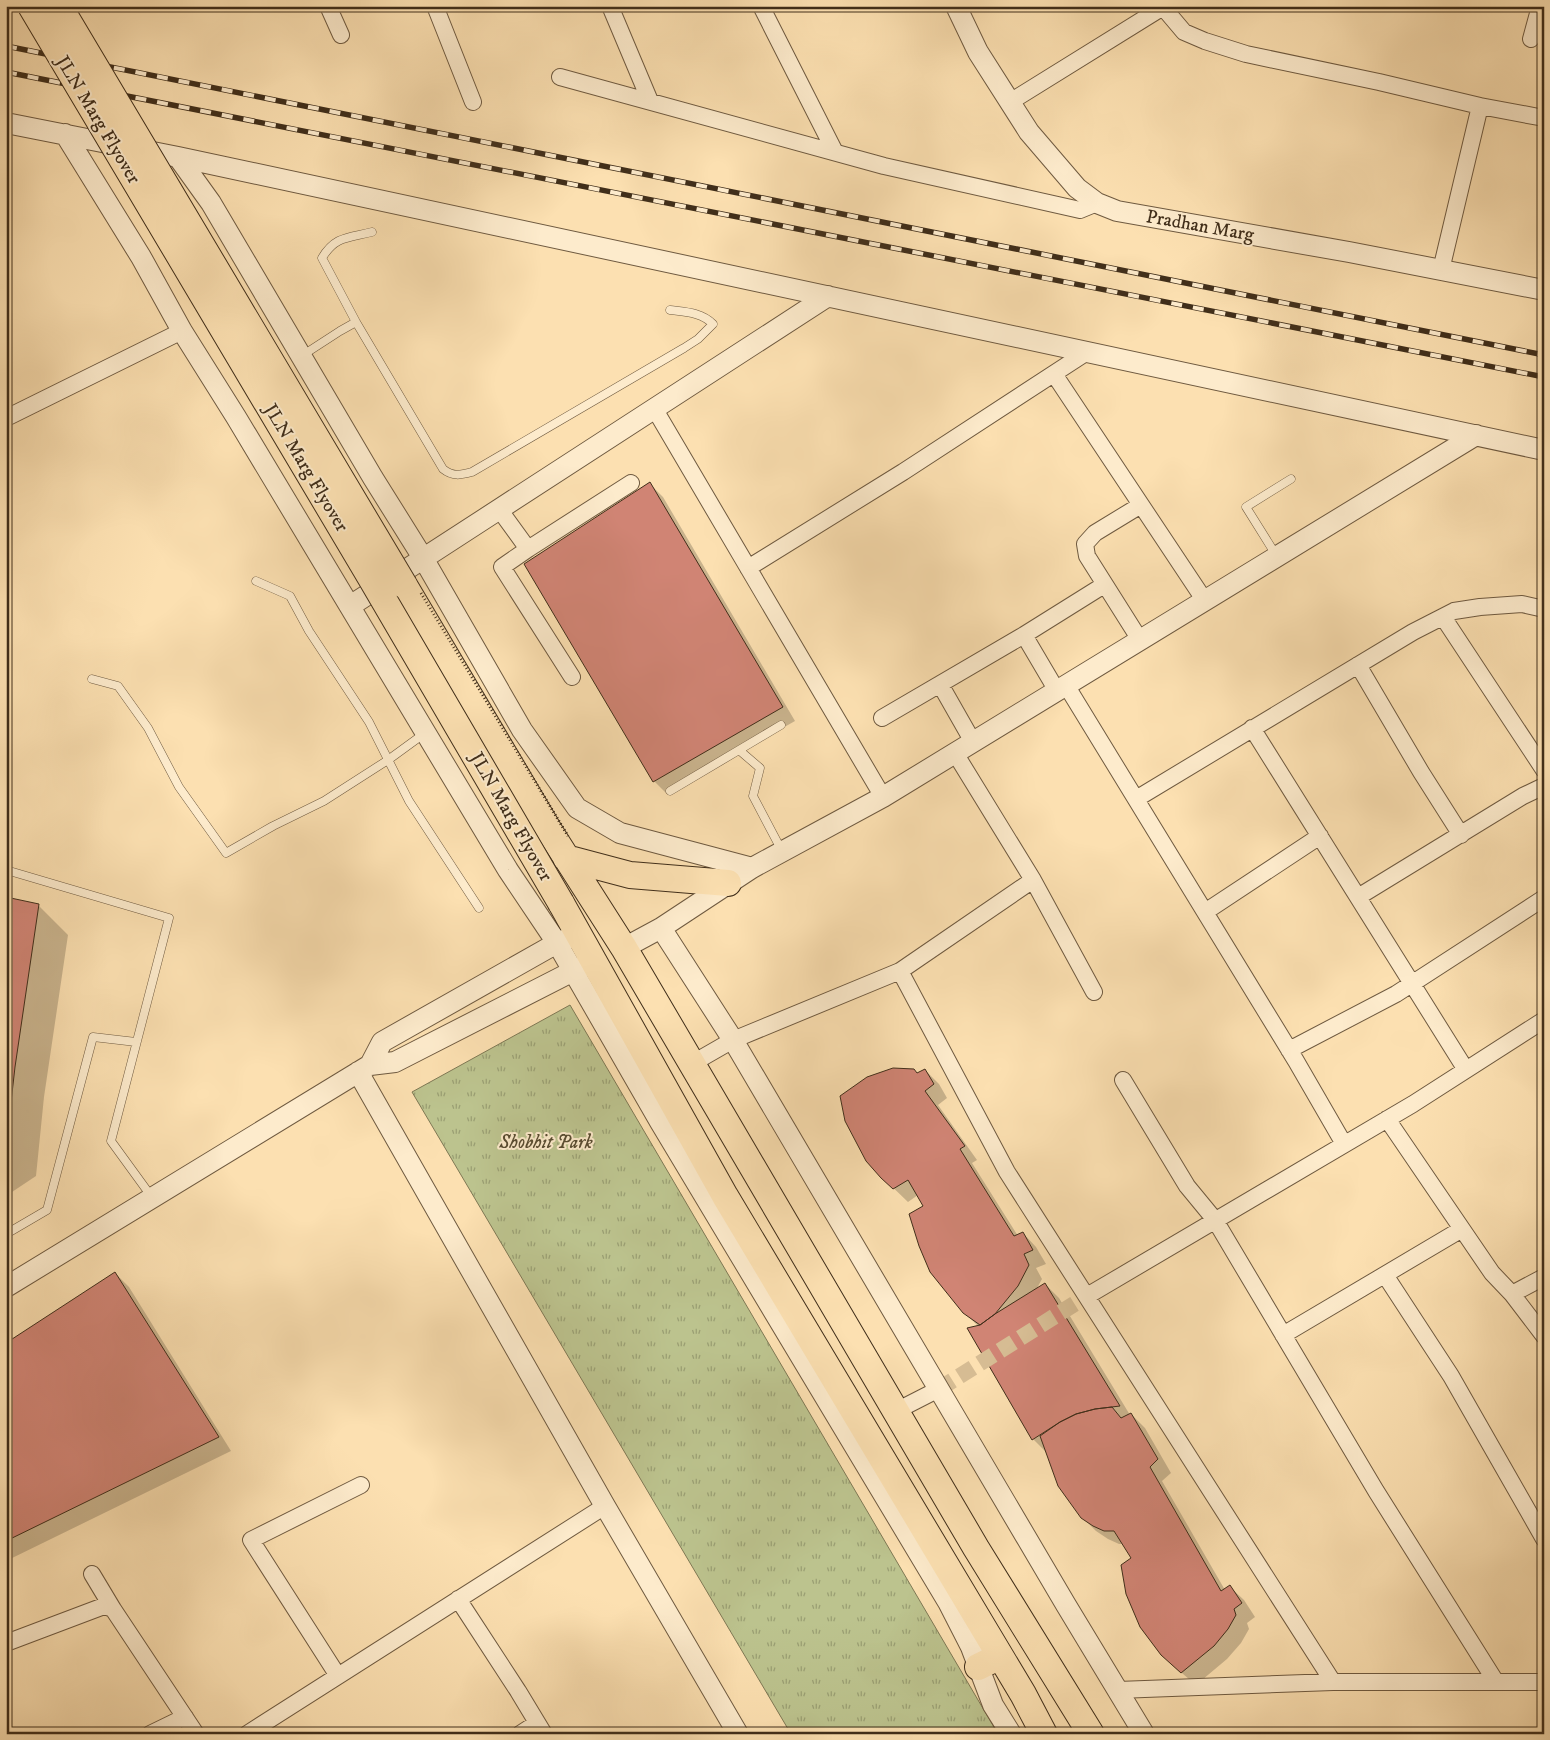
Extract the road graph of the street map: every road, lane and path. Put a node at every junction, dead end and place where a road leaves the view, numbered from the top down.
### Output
1 (31, 6) edge
2 (59, 6) edge
3 (328, 6) edge
4 (435, 6) edge
5 (610, 6) edge
6 (761, 6) edge
7 (956, 6) edge
8 (1540, 6) edge
9 (1162, 7) edge
10 (341, 35) dead end
11 (1531, 39) dead end
12 (560, 77) dead end
13 (650, 101) junction
14 (473, 102) dead end
15 (1010, 102) junction
16 (1480, 106) junction
17 (1544, 118) edge
18 (6, 123) edge
19 (65, 134) junction
20 (835, 152) junction
21 (178, 158) junction
22 (1097, 203) junction
23 (372, 232) dead end
24 (1441, 270) junction
25 (1544, 290) edge
26 (828, 296) junction
27 (670, 310) dead end
28 (356, 322) junction
29 (182, 331) junction
30 (1087, 352) junction
31 (301, 356) junction
32 (1054, 374) junction
33 (654, 408) junction
34 (6, 418) edge
35 (1476, 435) junction
36 (1544, 450) edge
37 (1291, 479) dead end
38 (631, 483) dead end
39 (1141, 505) junction
40 (499, 509) junction
41 (528, 549) junction
42 (1277, 557) junction
43 (423, 558) junction
44 (748, 568) junction
45 (256, 581) dead end
46 (1104, 585) junction
47 (1205, 601) junction
48 (350, 606) junction
49 (1544, 609) edge
50 (1443, 617) junction
51 (1024, 635) junction
52 (1140, 640) junction
53 (1358, 665) junction
54 (572, 677) dead end
55 (92, 679) dead end
56 (940, 684) junction
57 (1062, 688) junction
58 (882, 718) dead end
59 (781, 725) dead end
60 (1252, 728) junction
61 (425, 733) junction
62 (973, 742) junction
63 (739, 750) junction
64 (955, 753) junction
65 (388, 760) junction
66 (1544, 770) edge
67 (1544, 786) edge
68 (670, 791) dead end
69 (883, 797) junction
70 (1136, 799) junction
71 (1461, 835) junction
72 (1320, 836) junction
73 (782, 851) junction
74 (566, 858) junction
75 (752, 868) junction
76 (6, 870) edge
77 (1033, 880) junction
78 (728, 883) junction
79 (1358, 897) junction
80 (1544, 898) edge
81 (479, 908) dead end
82 (1205, 912) junction
83 (661, 928) junction
84 (567, 938) junction
85 (624, 948) junction
86 (583, 966) junction
87 (900, 970) junction
88 (1412, 984) junction
89 (1094, 992) dead end
90 (1544, 1020) edge
91 (733, 1040) junction
92 (136, 1042) junction
93 (1289, 1050) junction
94 (693, 1063) junction
95 (364, 1069) junction
96 (1466, 1070) junction
97 (1122, 1080) dead end
98 (1387, 1120) junction
99 (1344, 1144) junction
100 (153, 1198) junction
101 (1215, 1220) junction
102 (1462, 1230) junction
103 (6, 1234) edge
104 (1385, 1275) junction
105 (1544, 1277) edge
106 (6, 1287) edge
107 (1512, 1294) junction
108 (1087, 1296) junction
109 (1283, 1335) junction
110 (1544, 1336) edge
111 (939, 1389) junction
112 (896, 1411) junction
113 (362, 1486) dead end
114 (605, 1506) junction
115 (1544, 1538) edge
116 (92, 1574) dead end
117 (458, 1600) junction
118 (113, 1608) junction
119 (6, 1644) edge
120 (989, 1661) junction
121 (338, 1676) junction
122 (1333, 1682) junction
123 (1496, 1682) junction
124 (1544, 1682) edge
125 (1118, 1690) junction
126 (184, 1717) junction
127 (540, 1728) edge
128 (150, 1734) edge
129 (196, 1734) edge
130 (247, 1734) edge
131 (520, 1734) edge
132 (738, 1734) edge
133 (1010, 1734) edge
134 (1044, 1734) edge
135 (1091, 1734) edge
136 (1144, 1734) edge

1 - 84 main road, JLN Marg Flyover, bridge
2 - 74 main road, JLN Marg Flyover, bridge
3 - 10 street
4 - 14 street
5 - 13 street
6 - 20 street
7 - 15 street, Pradhan Marg
8 - 11 street
9 - 15 street
9 - 16 street
12 - 13 street
13 - 20 street
15 - 22 street, Pradhan Marg
16 - 17 street
16 - 24 street
18 - 19 street
19 - 21 street
19 - 29 street
20 - 22 street
21 - 26 street
21 - 31 street
22 - 24 street, Pradhan Marg
23 - 28 lane
24 - 25 street, Pradhan Marg
26 - 30 street
26 - 33 street
27 - 28 lane
28 - 31 lane
29 - 34 street
29 - 48 street
30 - 32 street
30 - 35 street
31 - 43 street
32 - 39 street
32 - 44 street
33 - 40 street
33 - 44 street
35 - 36 street
35 - 42 street
37 - 42 lane
38 - 41 street
39 - 46 street
39 - 47 street
40 - 41 street
40 - 43 street
41 - 54 street
42 - 47 street
43 - 48 street
43 - 75 street
44 - 69 street
45 - 65 lane
46 - 51 street
46 - 52 street
47 - 52 street
48 - 61 street
49 - 50 street
50 - 53 street
50 - 66 street
51 - 56 street
51 - 57 street
52 - 57 street
53 - 60 street
53 - 71 street
55 - 65 lane
56 - 58 street
56 - 62 street
57 - 62 street
57 - 70 street
59 - 63 lane
60 - 70 street
60 - 72 street
61 - 65 lane
61 - 84 street
62 - 64 street
63 - 68 lane
63 - 73 lane
64 - 69 street
64 - 77 street
65 - 81 lane
67 - 71 street
69 - 73 street
70 - 82 street
71 - 79 street
72 - 79 street
72 - 82 street
73 - 75 street
74 - 78 main road
74 - 85 main road, JLN Marg Flyover
75 - 78 street
76 - 92 lane
77 - 87 street
77 - 89 street
78 - 83 street
79 - 88 street
80 - 88 street
82 - 93 street
83 - 85 street
83 - 91 street
84 - 86 main road, JLN Marg Flyover
84 - 95 street
85 - 94 main road, JLN Marg Flyover
86 - 95 street
86 - 120 main road, JLN Marg Flyover
87 - 91 street
87 - 108 street
88 - 93 street
88 - 96 street
90 - 96 street
91 - 94 street
91 - 111 street
92 - 100 lane
92 - 103 lane
93 - 99 street
94 - 112 main road, JLN Marg Flyover
95 - 100 street
95 - 114 street
96 - 98 street
97 - 101 street
98 - 99 street
98 - 102 street
99 - 101 street
100 - 106 street
101 - 108 street
101 - 109 street
102 - 104 street
102 - 107 street
104 - 109 street
104 - 115 street
105 - 107 street
107 - 110 street
108 - 122 street
109 - 123 street
111 - 112 street
111 - 125 street
112 - 135 main road, JLN Marg Flyover
113 - 121 street
114 - 117 street
114 - 132 street
116 - 118 street
117 - 121 street
117 - 127 street
118 - 119 street
118 - 126 street
120 - 133 street
120 - 134 main road, JLN Marg Flyover
121 - 130 street
122 - 123 street
122 - 125 street
123 - 124 street
125 - 136 street
126 - 128 street
126 - 129 street
127 - 131 street

